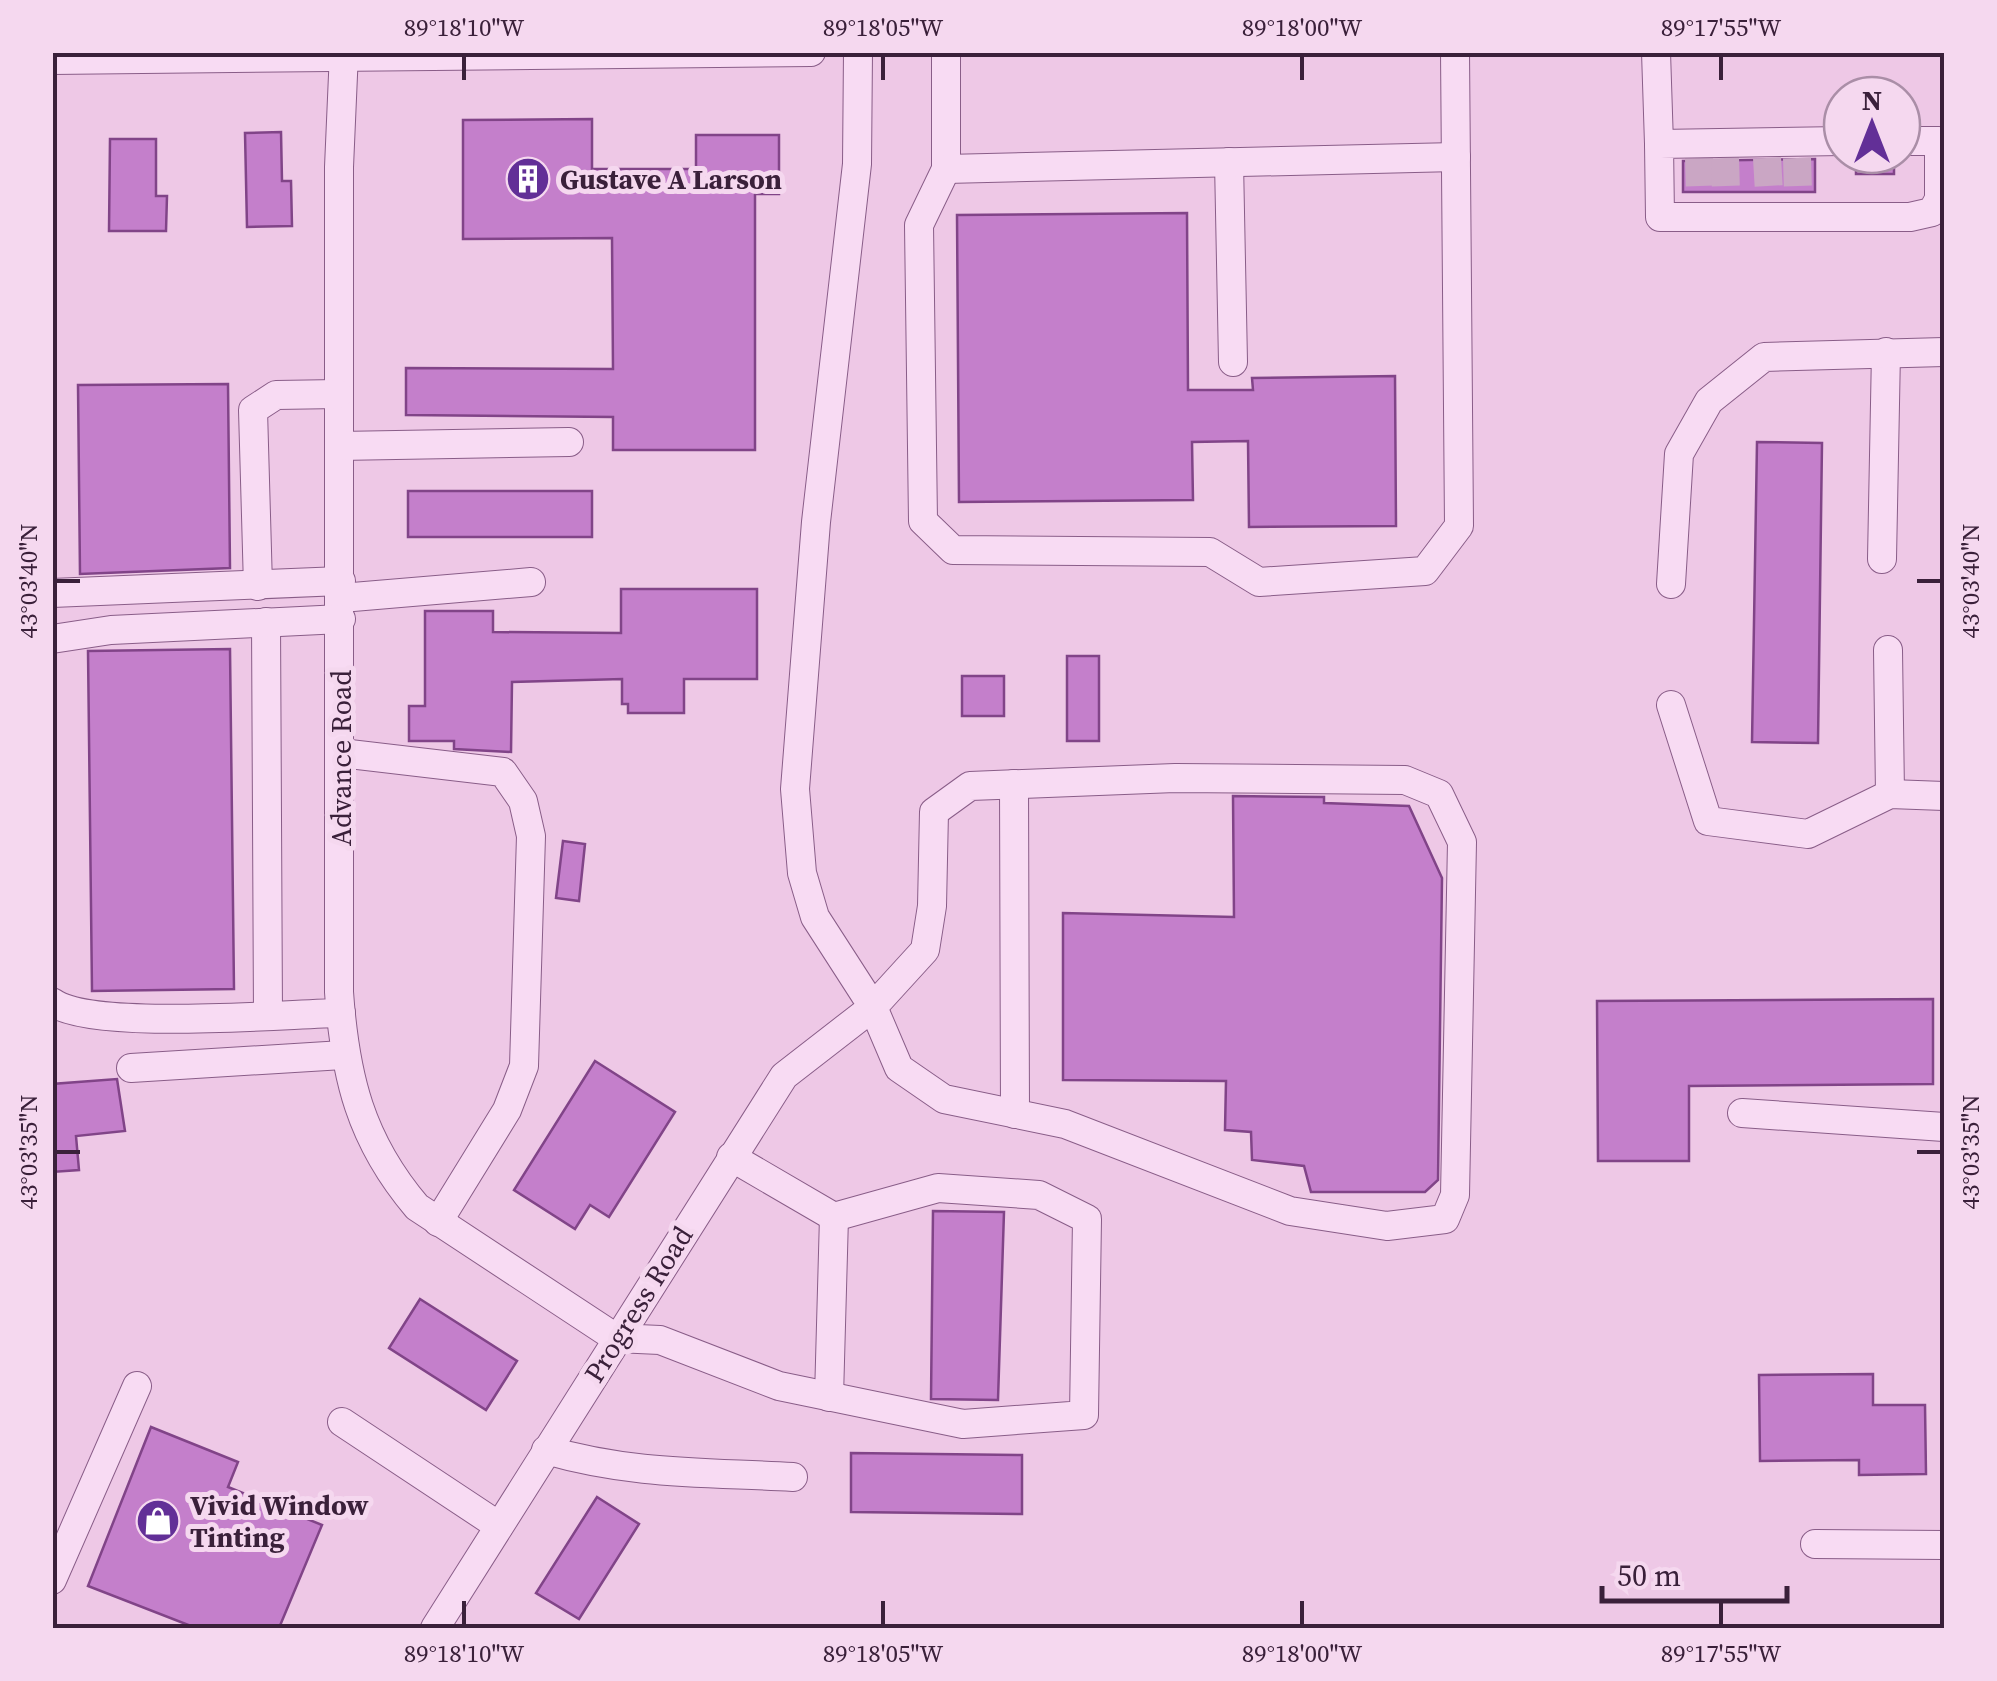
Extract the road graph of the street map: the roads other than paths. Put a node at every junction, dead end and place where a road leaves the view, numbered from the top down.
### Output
1 (811, 52) edge
2 (858, 52) edge
3 (946, 52) edge
4 (1456, 52) edge
5 (1656, 52) edge
6 (549, 54) edge
7 (344, 55) edge
8 (146, 56) edge
9 (52, 60) edge
10 (1922, 141) edge
11 (1658, 144) junction
12 (1822, 145) edge
13 (1456, 157) junction
14 (1229, 162) junction
15 (946, 168) junction
16 (1886, 352) junction
17 (1944, 352) edge
18 (1233, 362) dead end
19 (338, 394) junction
20 (569, 442) dead end
21 (338, 446) junction
22 (1882, 559) dead end
23 (531, 582) dead end
24 (1671, 584) dead end
25 (258, 586) junction
26 (52, 592) edge
27 (341, 599) junction
28 (266, 622) junction
29 (52, 638) edge
30 (1888, 650) dead end
31 (1672, 705) dead end
32 (341, 753) junction
33 (1014, 784) junction
34 (1890, 794) junction
35 (1944, 796) edge
36 (52, 1002) edge
37 (874, 1007) junction
38 (341, 1013) junction
39 (268, 1014) junction
40 (343, 1055) junction
41 (131, 1068) dead end
42 (1742, 1113) dead end
43 (1015, 1114) junction
44 (1944, 1127) edge
45 (731, 1157) junction
46 (834, 1216) junction
47 (438, 1222) junction
48 (616, 1338) junction
49 (137, 1386) dead end
50 (828, 1397) junction
51 (342, 1422) dead end
52 (546, 1450) junction
53 (793, 1478) dead end
54 (499, 1526) junction
55 (1816, 1544) dead end
56 (1944, 1545) edge
57 (52, 1580) edge
58 (435, 1628) edge

1 - 6 street
2 - 37 street
3 - 15 street
4 - 13 street
5 - 11 street
6 - 7 street
7 - 8 street
7 - 19 street, Advance Road
8 - 9 street
10 - 11 street
11 - 12 street
13 - 14 street
13 - 15 street
14 - 15 street
14 - 18 street
16 - 17 street
16 - 22 street
16 - 24 street
19 - 21 street, Advance Road
19 - 25 street
20 - 21 street
21 - 27 street, Advance Road
23 - 27 street
25 - 26 street
25 - 27 street
27 - 28 street
27 - 32 street, Advance Road
28 - 29 street
28 - 39 street
30 - 34 street
31 - 34 street
32 - 38 street, Advance Road
32 - 47 street
33 - 37 street, Progress Road
33 - 43 street
33 - 43 street
34 - 35 street
36 - 39 street
37 - 43 street
37 - 45 street, Progress Road
38 - 39 street
38 - 40 street, Advance Road
40 - 41 street
40 - 47 street, Advance Road
42 - 44 street
45 - 46 street
45 - 48 street, Progress Road
46 - 50 street
46 - 50 street
47 - 48 street, Advance Road
48 - 50 street
48 - 52 street, Progress Road
49 - 57 street
51 - 54 street
52 - 53 street
52 - 54 street, Progress Road
54 - 58 street, Progress Road
55 - 56 street

